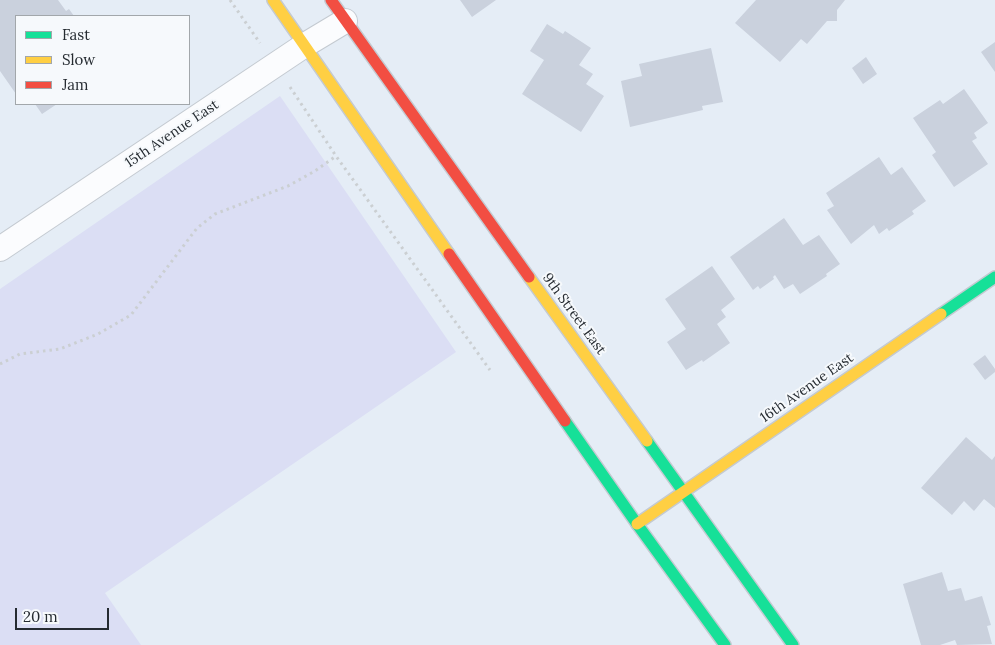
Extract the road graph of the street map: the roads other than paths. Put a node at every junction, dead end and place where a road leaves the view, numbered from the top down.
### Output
1 (273, 0) edge
2 (331, 0) edge
3 (346, 21) junction
4 (306, 45) junction
5 (0, 249) edge
6 (995, 277) edge
7 (683, 492) junction
8 (637, 524) junction
9 (725, 645) edge
10 (793, 645) edge

1 - 4 main road
2 - 3 main road, 9th Street East
3 - 4 street, 15th Avenue East
3 - 7 main road, 9th Street East
4 - 5 street, 15th Avenue East
4 - 8 main road
6 - 7 main road, 16th Avenue East
7 - 8 main road, 16th Avenue East
7 - 10 main road, 9th Street East
8 - 9 main road

